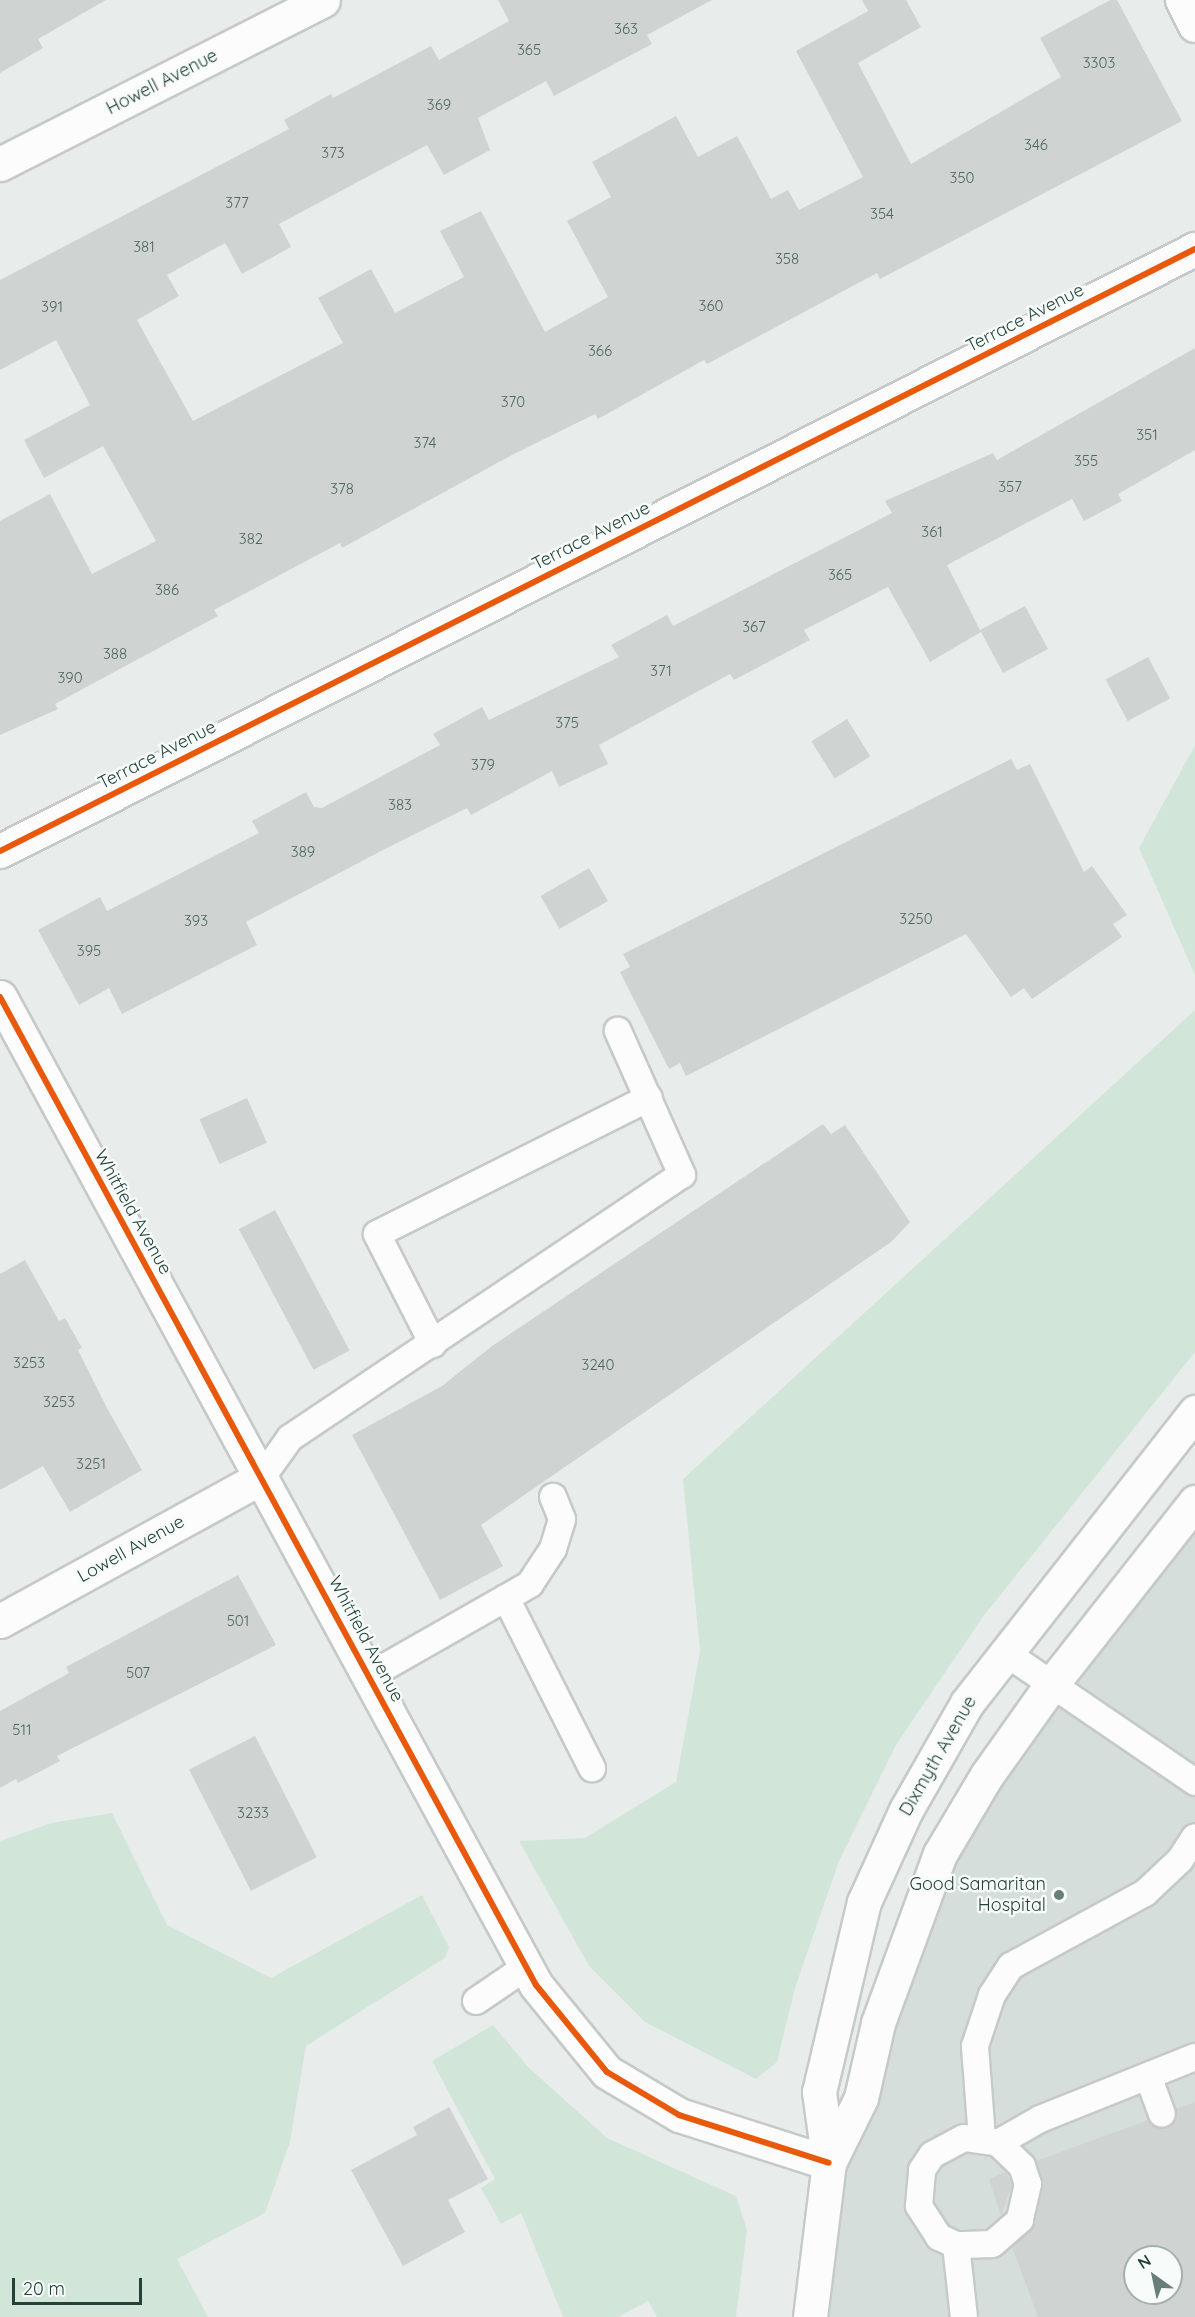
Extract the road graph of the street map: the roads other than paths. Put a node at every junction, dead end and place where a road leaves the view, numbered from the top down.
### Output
1 (323, 0) edge
2 (1182, 0) edge
3 (1195, 25) edge
4 (0, 164) edge
5 (1195, 249) edge
6 (0, 851) edge
7 (0, 997) edge
8 (618, 1031) dead end
9 (649, 1098) junction
10 (434, 1344) junction
11 (1195, 1412) edge
12 (261, 1477) junction
13 (553, 1497) dead end
14 (1195, 1502) edge
15 (506, 1598) junction
16 (0, 1621) edge
17 (1006, 1653) junction
18 (369, 1676) junction
19 (1051, 1685) junction
20 (592, 1768) dead end
21 (1195, 1782) edge
22 (1195, 1837) edge
23 (526, 1967) junction
24 (476, 2001) dead end
25 (1195, 2057) edge
26 (1148, 2076) junction
27 (1162, 2114) dead end
28 (990, 2140) junction
29 (829, 2163) junction
30 (956, 2245) junction
31 (810, 2317) edge
32 (964, 2317) edge

1 - 4 street, Howell Avenue
2 - 3 street
5 - 6 street, Terrace Avenue
7 - 12 street, Whitfield Avenue
8 - 9 lane
9 - 10 lane
9 - 10 lane
10 - 12 lane
11 - 17 street, Dixmyth Avenue
12 - 16 street, Lowell Avenue
12 - 18 street, Whitfield Avenue
13 - 15 lane
14 - 19 street, Dixmyth Avenue
15 - 18 lane
15 - 20 lane
17 - 19 lane
17 - 29 street, Dixmyth Avenue
18 - 23 street, Whitfield Avenue
19 - 21 lane
19 - 29 street, Dixmyth Avenue
22 - 28 lane
23 - 24 lane
23 - 29 street, Whitfield Avenue
25 - 26 lane
26 - 27 lane
26 - 28 lane
28 - 30 lane
28 - 30 lane
29 - 31 street, Dixmyth Avenue
30 - 32 lane

